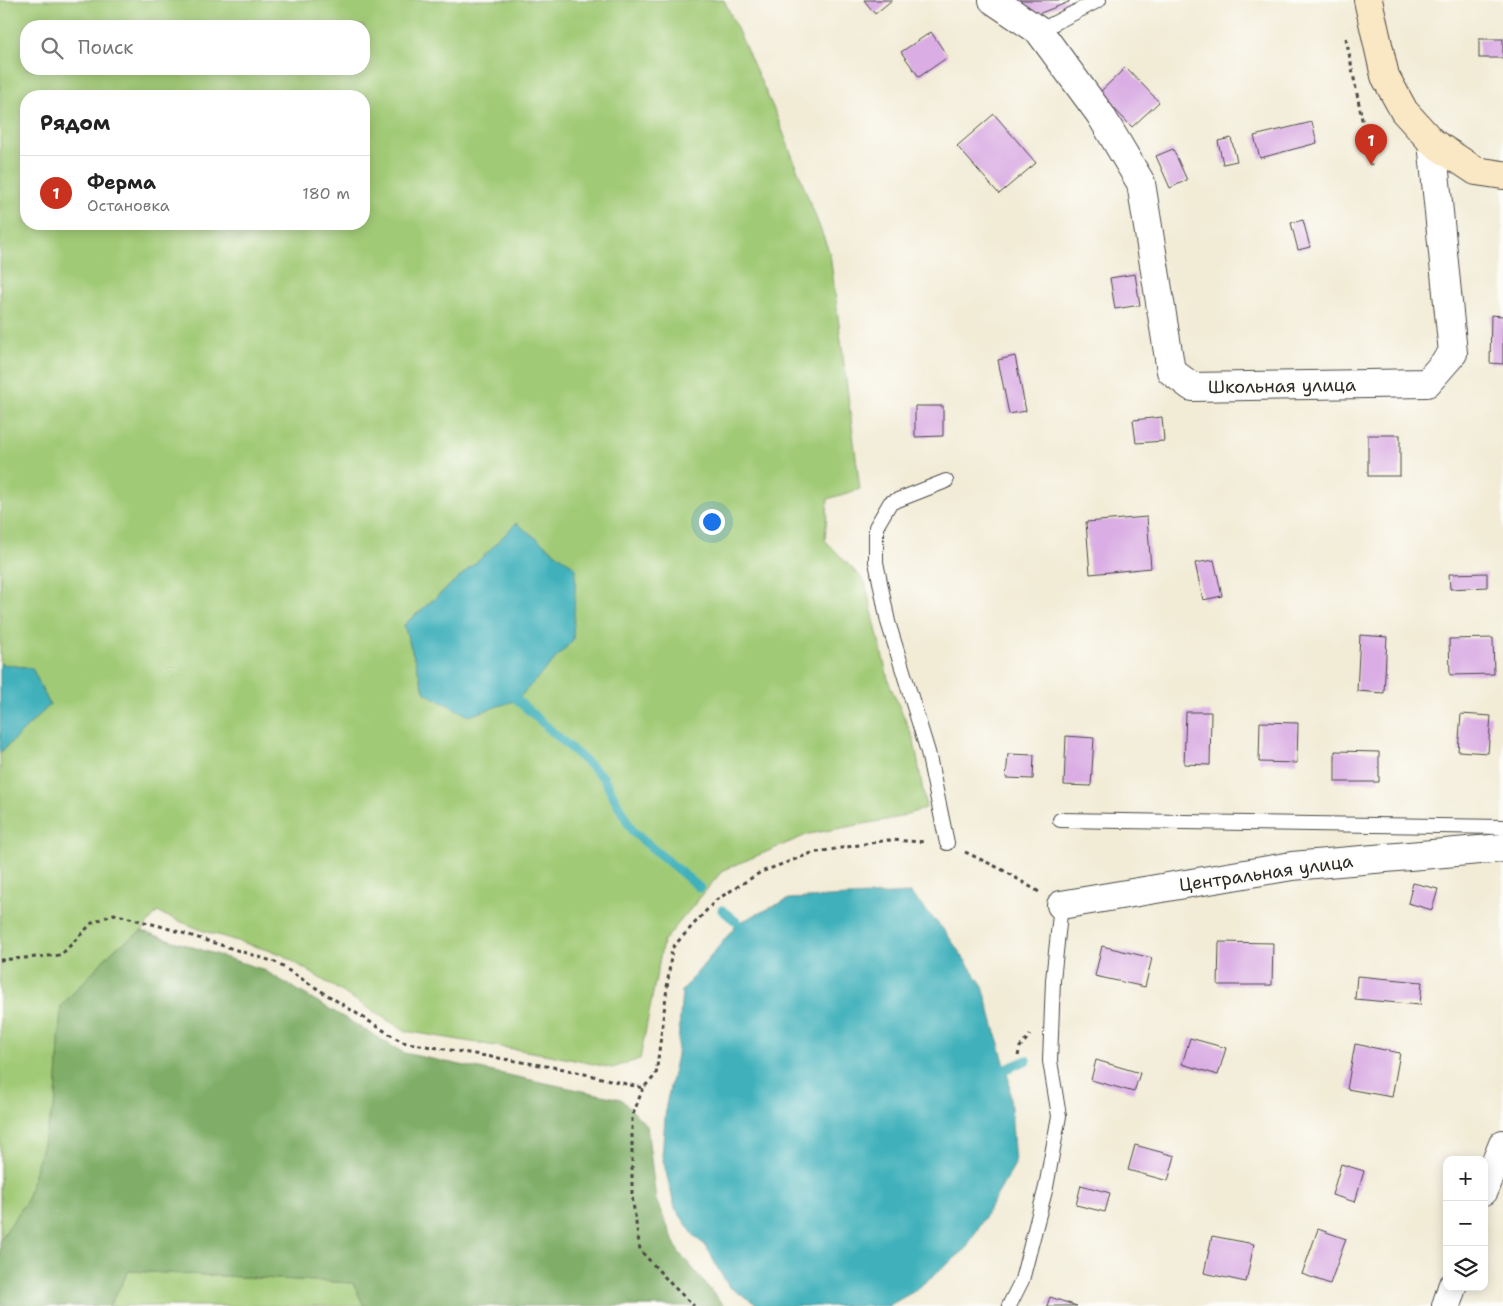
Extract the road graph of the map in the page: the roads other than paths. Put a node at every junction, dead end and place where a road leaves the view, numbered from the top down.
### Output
1 (993, 0) edge
2 (1100, 0) edge
3 (1368, 0) edge
4 (1039, 31) junction
5 (1432, 142) junction
6 (1503, 176) edge
7 (946, 481) dead end
8 (1060, 820) dead end
9 (1503, 827) edge
10 (948, 843) road end
11 (1503, 848) edge
12 (1061, 905) joint
13 (1503, 1144) edge
14 (1488, 1181) edge
15 (1451, 1291) edge
16 (1009, 1306) edge
17 (1446, 1306) edge

1 - 4 street, Школьная улица
2 - 4 lane
3 - 5 main road
4 - 5 street, Школьная улица
5 - 6 main road
7 - 10 lane
8 - 9 lane
11 - 12 street, Центральная улица
12 - 16 lane
13 - 14 street
15 - 17 street

